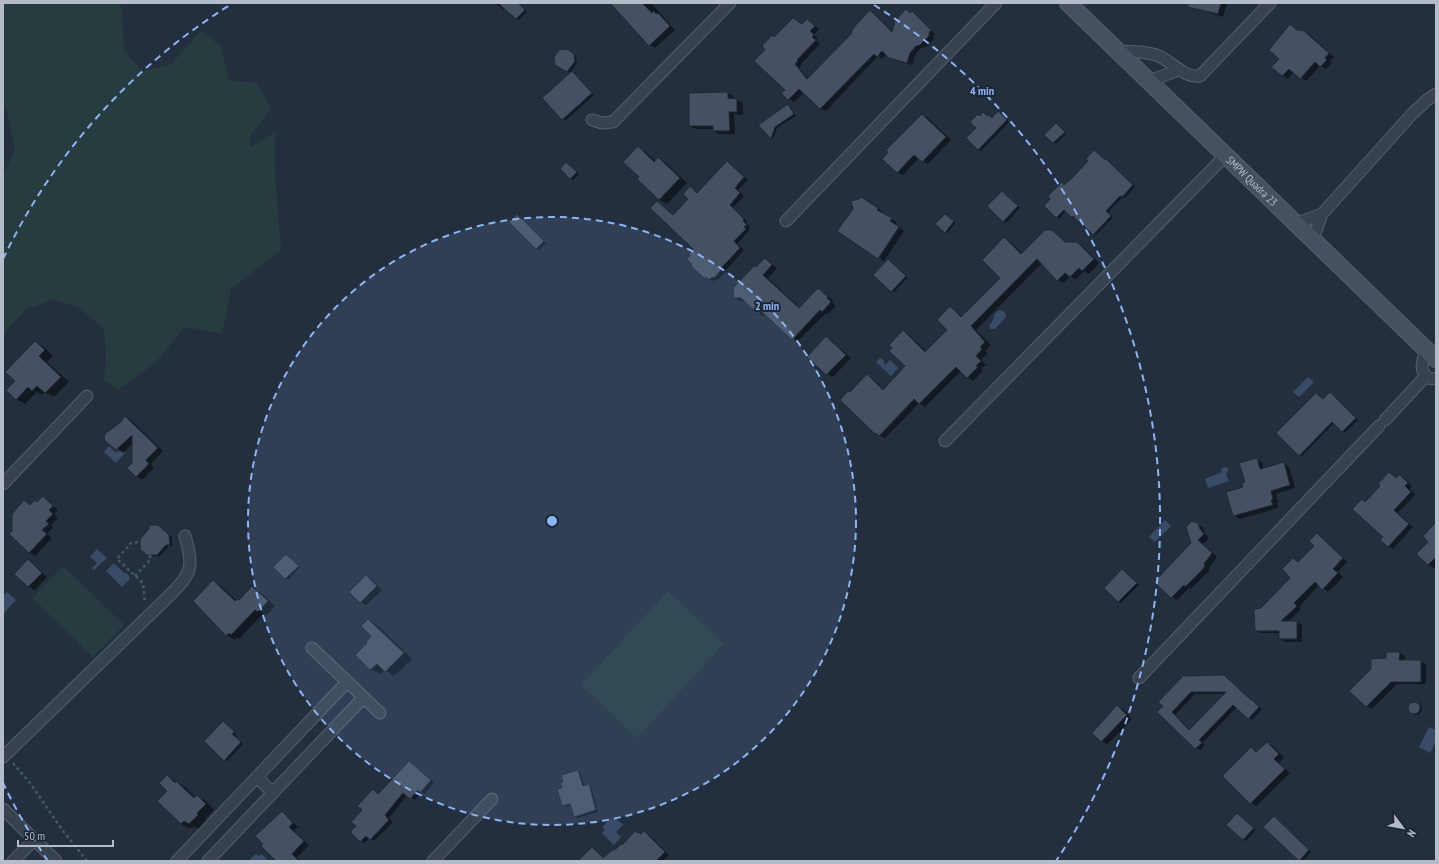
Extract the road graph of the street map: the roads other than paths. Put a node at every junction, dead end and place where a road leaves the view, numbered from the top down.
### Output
1 (730, 3) edge
2 (996, 3) edge
3 (1068, 3) edge
4 (1270, 3) edge
5 (1118, 50) junction
6 (1179, 70) junction
7 (1149, 81) junction
8 (1436, 94) edge
9 (592, 120) dead end
10 (1226, 155) junction
11 (1322, 214) junction
12 (786, 221) dead end
13 (1297, 223) junction
14 (1313, 239) junction
15 (1431, 354) edge
16 (1431, 378) edge
17 (87, 396) dead end
18 (945, 441) dead end
19 (3, 484) edge
20 (185, 536) dead end
21 (312, 648) dead end
22 (1139, 678) dead end
23 (347, 682) junction
24 (364, 698) junction
25 (380, 713) dead end
26 (5, 756) edge
27 (257, 777) junction
28 (273, 793) junction
29 (492, 799) dead end
30 (3, 809) edge
31 (34, 840) junction
32 (13, 861) edge
33 (56, 861) edge
34 (177, 861) edge
35 (208, 861) edge
36 (433, 861) edge

1 - 9 street
2 - 12 street
3 - 5 street, SMPW Quadra 23
4 - 6 street
5 - 6 street
5 - 7 street, SMPW Quadra 23
6 - 7 street
7 - 10 street, SMPW Quadra 23
8 - 11 street
10 - 13 street, SMPW Quadra 23
10 - 18 street
11 - 13 street
11 - 14 street
13 - 14 street, SMPW Quadra 23
14 - 15 street, SMPW Quadra 23
15 - 16 street
16 - 22 street
17 - 19 street
20 - 26 street
21 - 23 street
23 - 24 street
23 - 27 street
24 - 25 street
24 - 28 street
27 - 28 street
27 - 34 street
28 - 35 street
29 - 36 street
30 - 31 street
31 - 32 street
31 - 33 street

